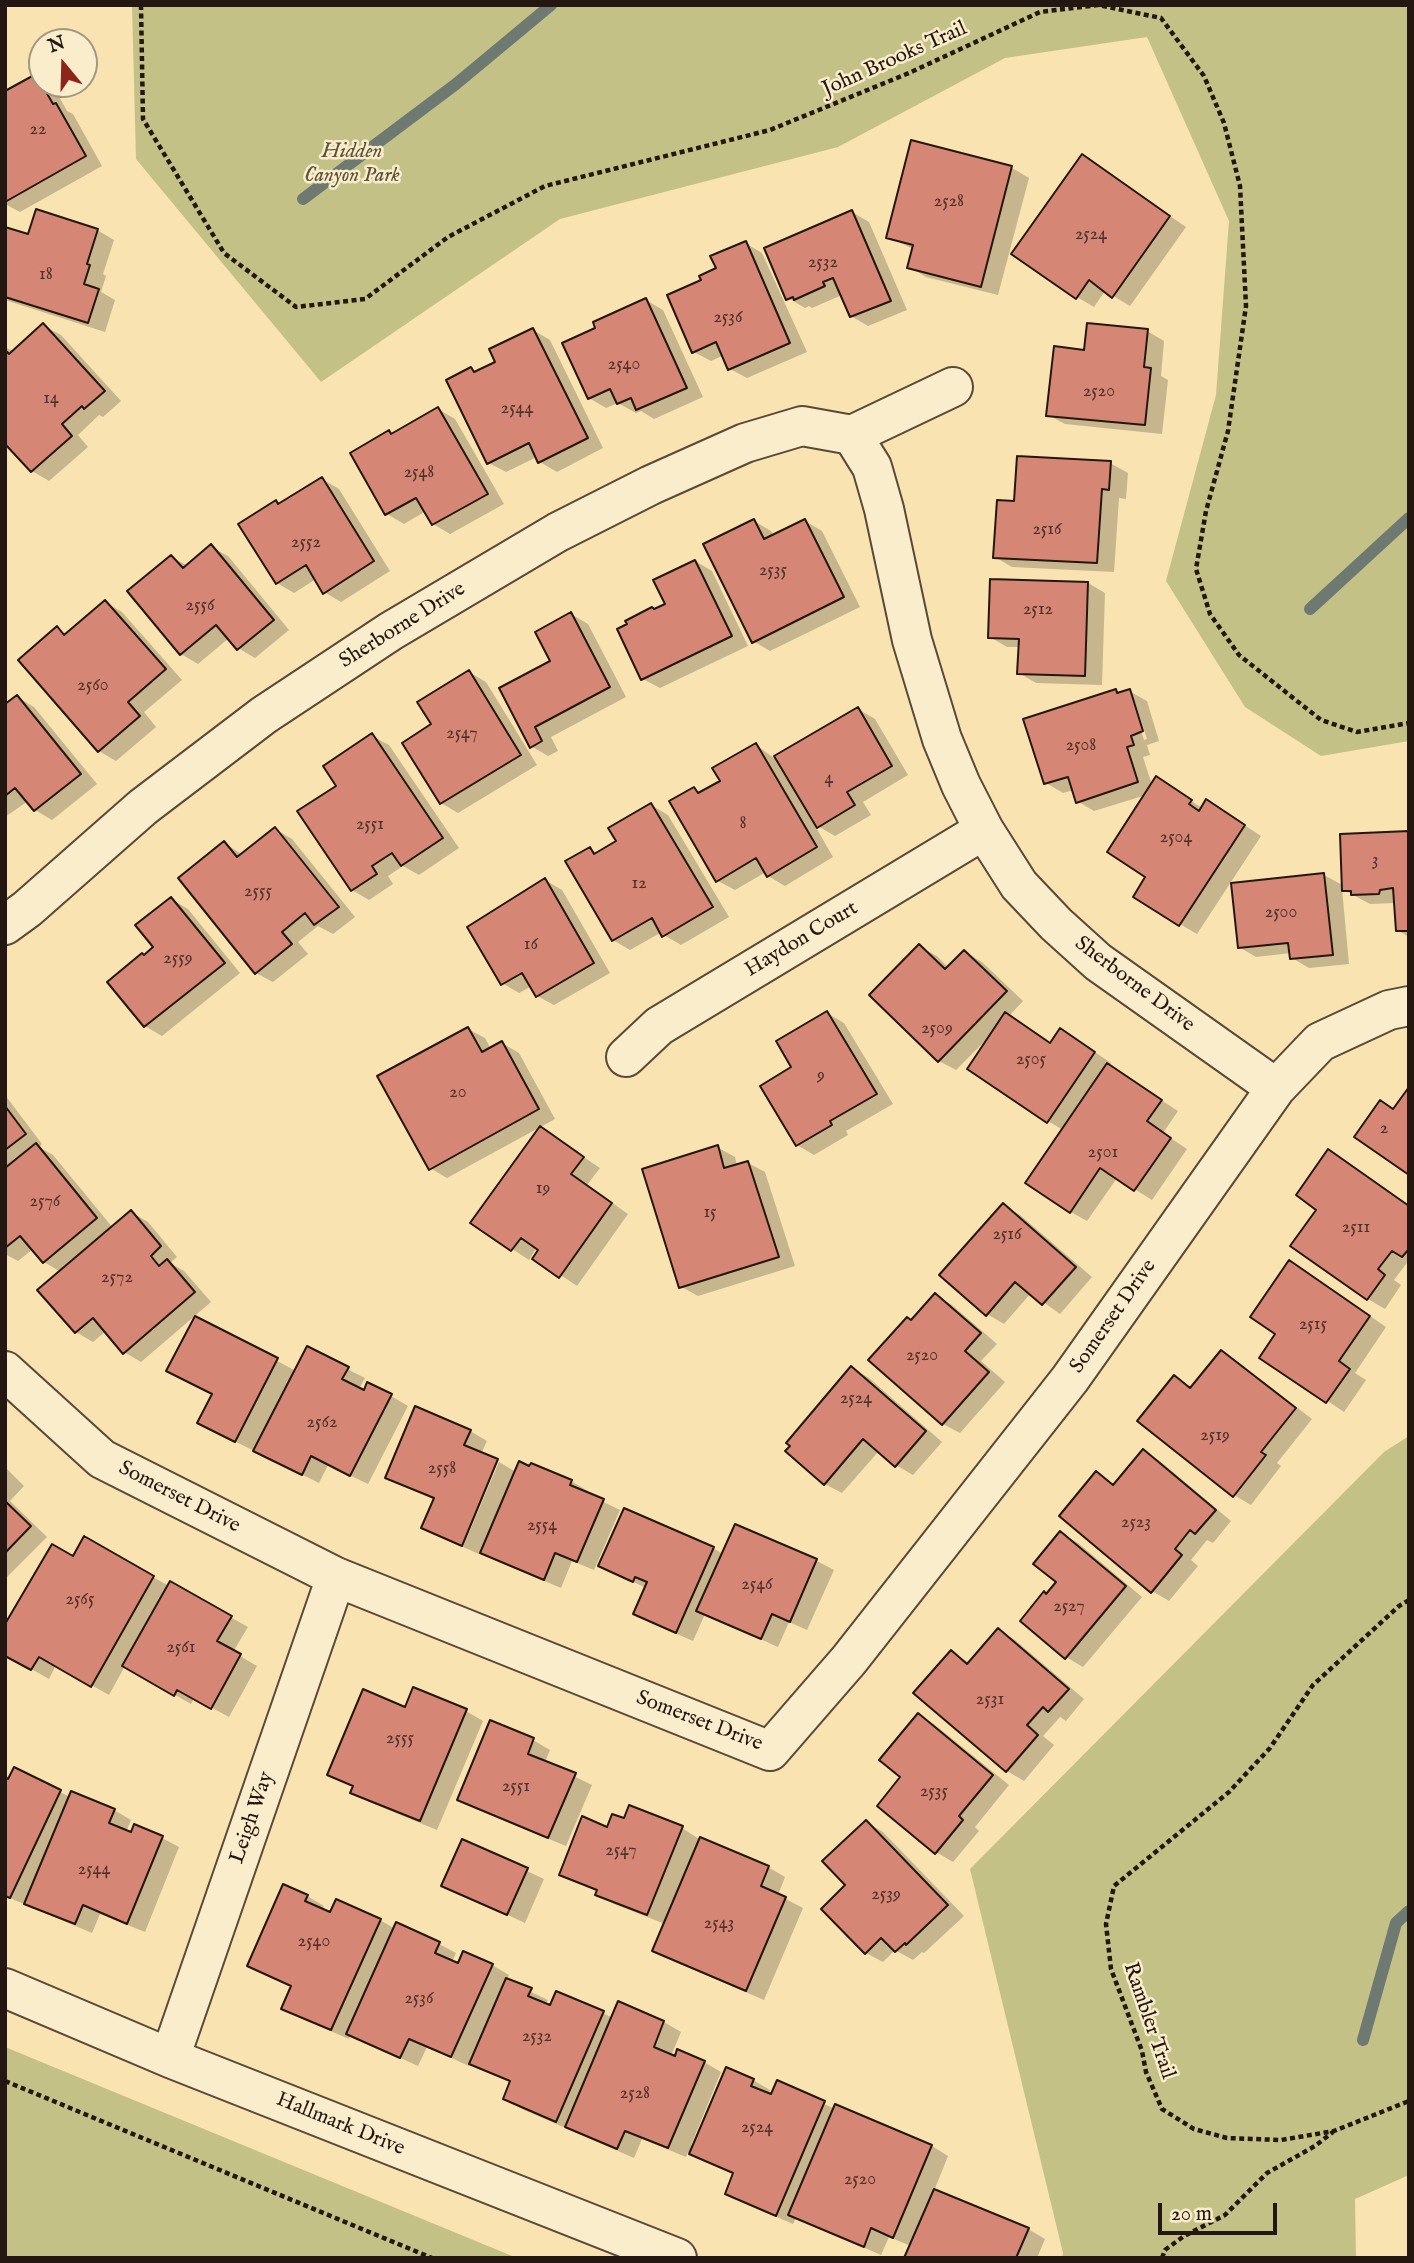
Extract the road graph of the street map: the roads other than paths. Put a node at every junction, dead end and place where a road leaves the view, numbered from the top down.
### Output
1 (953, 387) dead end
2 (852, 435) junction
3 (984, 830) junction
4 (5, 925) edge
5 (1409, 1006) edge
6 (626, 1057) dead end
7 (1276, 1088) junction
8 (5, 1371) edge
9 (336, 1577) junction
10 (5, 1988) edge
11 (170, 2058) junction
12 (677, 2258) edge

1 - 2 street
2 - 3 street, Sherborne Drive
2 - 4 street, Sherborne Drive
3 - 6 street, Haydon Court
3 - 7 street, Sherborne Drive
5 - 7 street
7 - 9 street, Somerset Drive
8 - 9 street, Somerset Drive
9 - 11 street, Leigh Way
10 - 11 street, Hallmark Drive
11 - 12 street, Hallmark Drive

